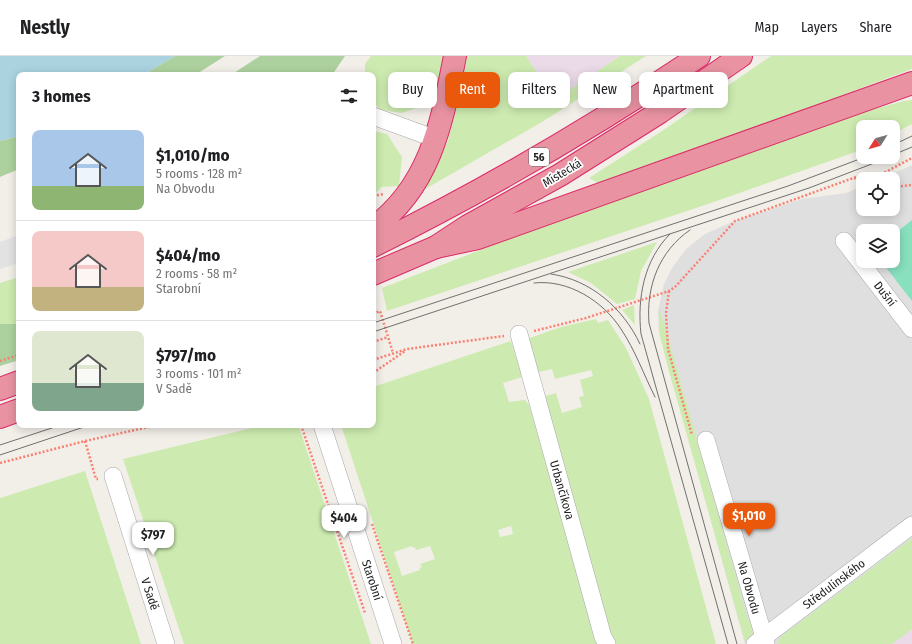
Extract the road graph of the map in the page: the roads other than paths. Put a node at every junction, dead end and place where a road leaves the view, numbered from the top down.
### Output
1 (455, 56) edge
2 (698, 56) edge
3 (741, 56) edge
4 (909, 86) edge
5 (376, 117) edge
6 (436, 139) junction
7 (376, 226) edge
8 (844, 241) dead end
9 (376, 244) edge
10 (436, 247) junction
11 (376, 273) edge
12 (912, 329) edge
13 (519, 334) road end
14 (16, 383) edge
15 (0, 389) edge
16 (16, 411) edge
17 (0, 417) edge
18 (323, 428) edge
19 (706, 440) dead end
20 (113, 476) dead end
21 (912, 525) edge
22 (761, 642) edge
23 (166, 644) edge
24 (393, 644) edge
25 (607, 644) edge

1 - 6 highway
2 - 9 highway, Místecká / 56
3 - 10 highway, Místecká / 56
4 - 10 highway
5 - 6 street
6 - 7 highway
8 - 12 street, Dušní
10 - 11 highway, Místecká / 56
13 - 25 street, Urbančíkova
14 - 15 highway
16 - 17 highway
18 - 24 street, Starobní
19 - 22 street, Na Obvodu
20 - 23 street, V Sadě
21 - 22 street, Středulinského

